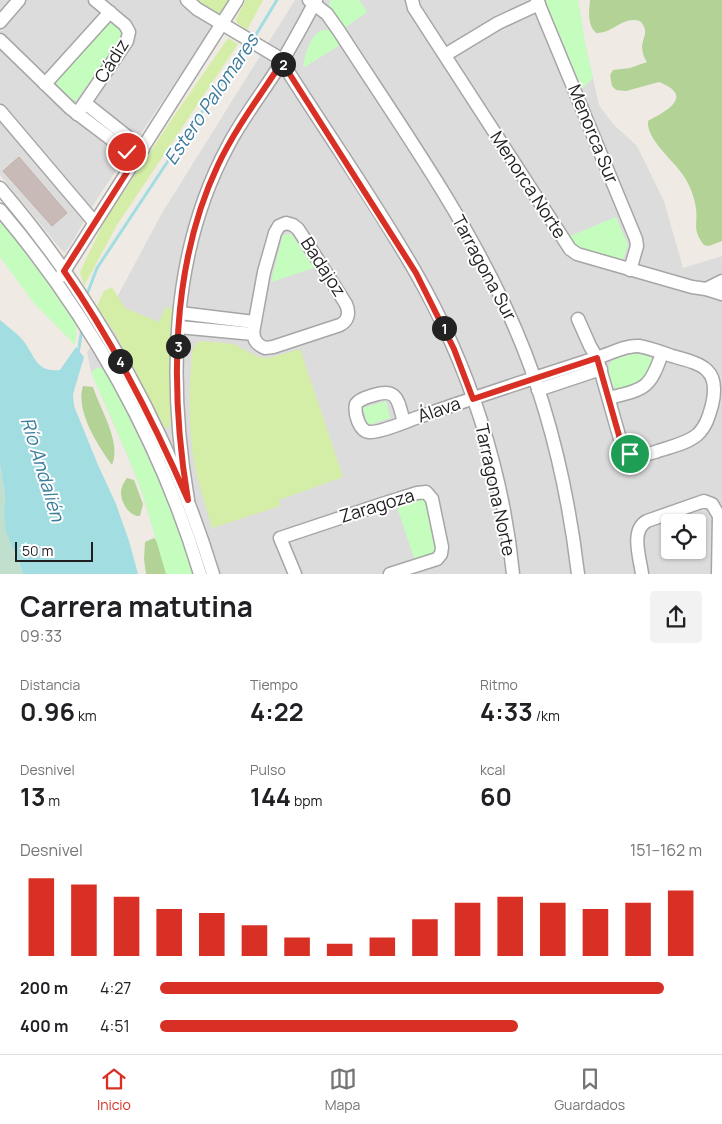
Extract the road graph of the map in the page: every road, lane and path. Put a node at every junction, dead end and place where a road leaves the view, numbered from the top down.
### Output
1 (19, 0) edge
2 (95, 0) edge
3 (187, 0) edge
4 (237, 0) edge
5 (412, 0) edge
6 (313, 1) edge
7 (538, 2) edge
8 (110, 12) junction
9 (0, 22) edge
10 (222, 25) junction
11 (0, 40) edge
12 (445, 55) junction
13 (282, 62) junction
14 (46, 84) junction
15 (81, 108) junction
16 (0, 111) edge
17 (140, 154) junction
18 (0, 188) edge
19 (0, 210) edge
20 (95, 223) junction
21 (630, 270) junction
22 (64, 271) junction
23 (722, 281) edge
24 (57, 283) junction
25 (706, 289) junction
26 (722, 294) edge
27 (180, 313) junction
28 (578, 319) dead end
29 (179, 327) junction
30 (254, 328) junction
31 (662, 353) junction
32 (599, 363) junction
33 (536, 384) junction
34 (609, 398) junction
35 (473, 399) junction
36 (404, 422) dead end
37 (188, 500) junction
38 (200, 574) edge
39 (213, 574) edge
40 (295, 574) edge
41 (390, 574) edge
42 (513, 574) edge
43 (578, 574) edge
44 (642, 574) edge
45 (718, 574) edge

1 - 9 street
2 - 8 street, Cádiz
3 - 10 street, Tarragona Norte
4 - 10 street
5 - 12 street, Menorca Norte
6 - 13 street
6 - 33 street, Tarragona Sur
7 - 12 street
7 - 21 street, Menorca Sur
8 - 14 street
8 - 15 street, Cádiz
10 - 13 street, Tarragona Norte
10 - 17 street
11 - 14 street
12 - 21 street, Menorca Norte
13 - 27 street
13 - 35 street, Tarragona Norte
14 - 15 street
15 - 17 street
16 - 20 street
17 - 20 street
18 - 22 street
19 - 24 street
20 - 22 street
21 - 25 street, Menorca Norte
22 - 24 street
22 - 37 street
23 - 25 street
24 - 38 street
25 - 26 street, Menorca Norte
27 - 29 street
27 - 30 street
28 - 32 street, Álava
29 - 30 street
29 - 37 street
30 - 30 street, Badajoz
31 - 32 street, Álava
31 - 34 street
31 - 34 street, Álava
32 - 33 street, Álava
32 - 34 street, Álava
33 - 35 street, Álava
33 - 43 street, Tarragona Sur
35 - 36 street, Álava
35 - 42 street, Tarragona Norte
37 - 39 street
40 - 41 street, Zaragoza
44 - 45 street

